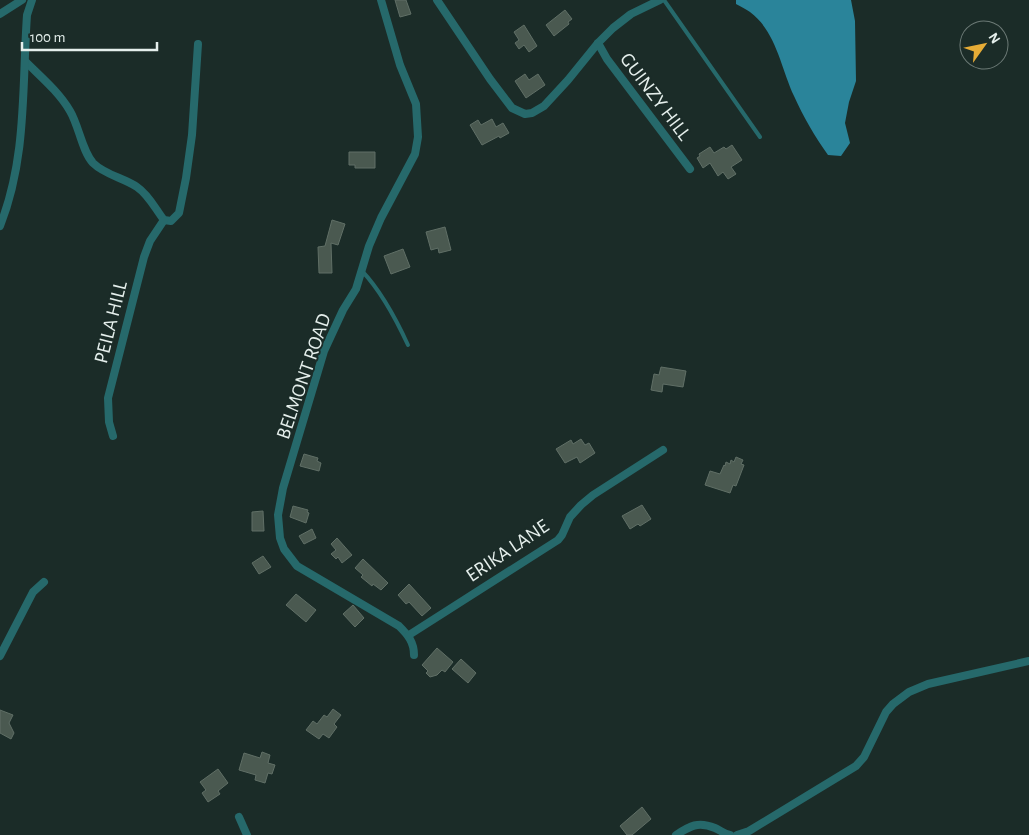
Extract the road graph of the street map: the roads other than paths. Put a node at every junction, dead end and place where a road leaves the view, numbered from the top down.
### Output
1 (22, 0) edge
2 (32, 0) edge
3 (381, 0) edge
4 (437, 0) edge
5 (660, 0) edge
6 (664, 0) edge
7 (0, 14) edge
8 (598, 43) junction
9 (198, 44) dead end
10 (26, 62) junction
11 (760, 137) dead end
12 (690, 169) dead end
13 (164, 220) junction
14 (0, 226) edge
15 (362, 271) junction
16 (408, 345) dead end
17 (114, 436) dead end
18 (663, 450) dead end
19 (44, 582) dead end
20 (409, 635) junction
21 (414, 655) dead end
22 (0, 656) edge
23 (1029, 661) edge
24 (239, 817) dead end
25 (247, 835) edge
26 (676, 835) edge
27 (730, 835) edge
28 (737, 835) edge

1 - 7 street
2 - 10 street
3 - 15 street, BELMONT ROAD
4 - 8 street, GUINZY HILL
5 - 8 street, GUINZY HILL
6 - 11 lane
8 - 12 street, GUINZY HILL
9 - 13 street, PEILA HILL
10 - 13 street
10 - 14 street
13 - 17 street, PEILA HILL
15 - 16 lane
15 - 20 street, BELMONT ROAD
18 - 20 street, ERIKA LANE
19 - 22 street
20 - 21 street
23 - 28 street
24 - 25 street
26 - 27 street

